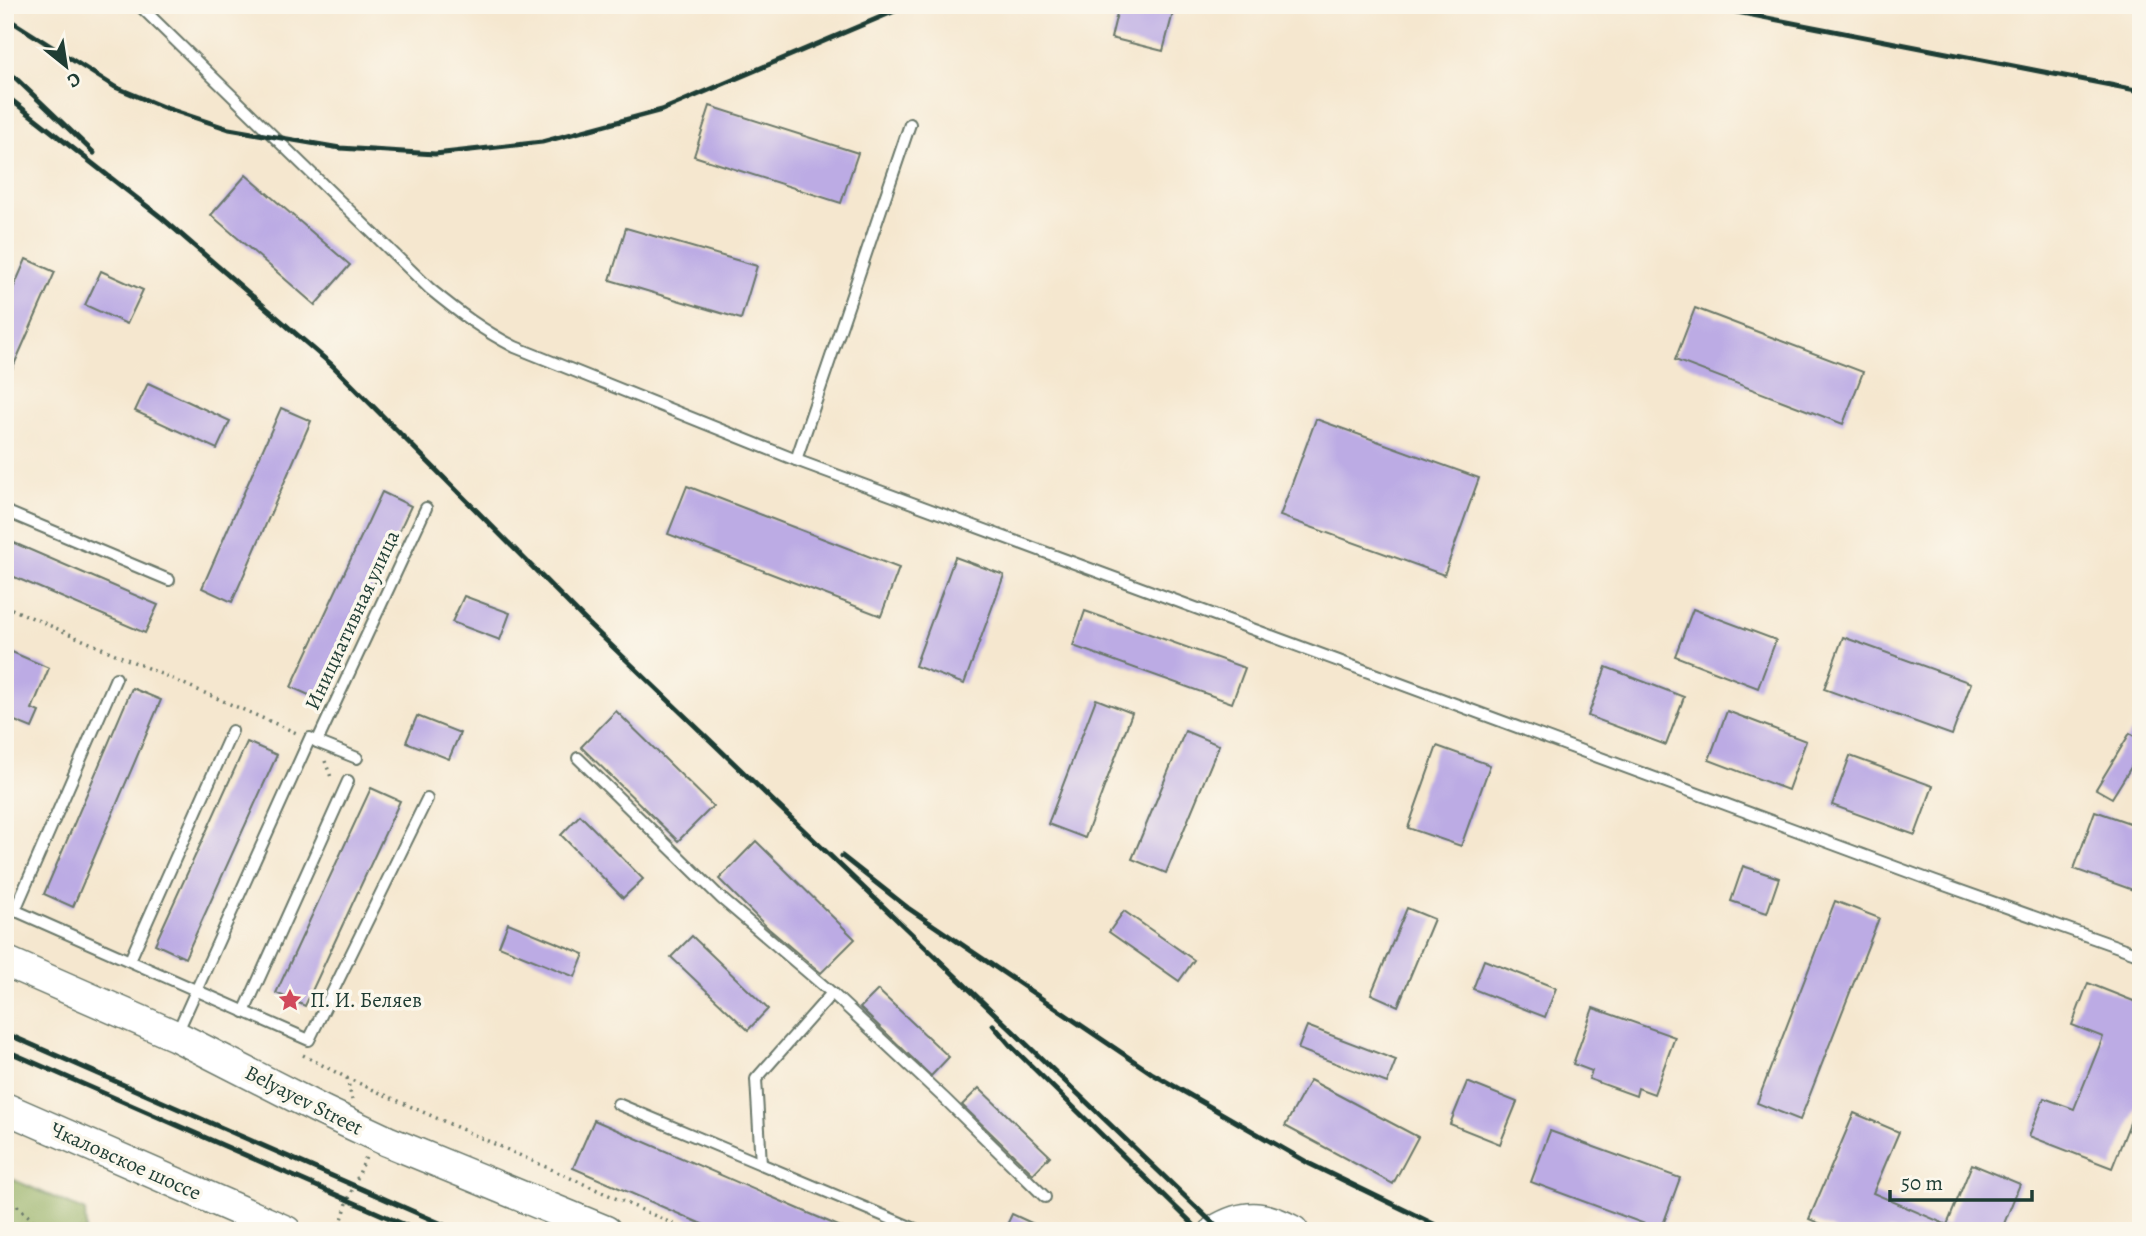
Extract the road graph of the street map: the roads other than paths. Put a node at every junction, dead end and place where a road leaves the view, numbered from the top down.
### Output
1 (139, 5) edge
2 (910, 124) dead end
3 (796, 460) junction
4 (426, 508) dead end
5 (5, 511) edge
6 (169, 580) dead end
7 (116, 678) dead end
8 (232, 731) dead end
9 (313, 740) junction
10 (357, 758) dead end
11 (578, 758) dead end
12 (348, 781) dead end
13 (427, 799) dead end
14 (10, 908) edge
15 (2141, 955) edge
16 (130, 960) junction
17 (5, 961) edge
18 (196, 990) junction
19 (832, 993) junction
20 (244, 1012) junction
21 (176, 1036) junction
22 (618, 1104) dead end
23 (5, 1108) edge
24 (761, 1164) junction
25 (1045, 1197) dead end
26 (286, 1231) edge
27 (606, 1231) edge
28 (920, 1231) edge
29 (1215, 1231) edge
30 (1293, 1231) edge

1 - 3 lane
2 - 3 lane
3 - 15 lane
4 - 9 lane, Инициативная улица
5 - 6 lane
7 - 14 lane
8 - 16 lane
9 - 10 lane
9 - 18 lane, Инициативная улица
11 - 19 lane
12 - 20 lane
13 - 20 lane
14 - 16 lane
16 - 18 lane
17 - 21 street, Belyayev Street
18 - 20 lane
18 - 21 lane, Инициативная улица
19 - 24 lane
19 - 25 lane
21 - 27 street, Belyayev Street
22 - 24 lane
23 - 26 street, Чкаловское шоссе
24 - 28 lane
29 - 30 street

